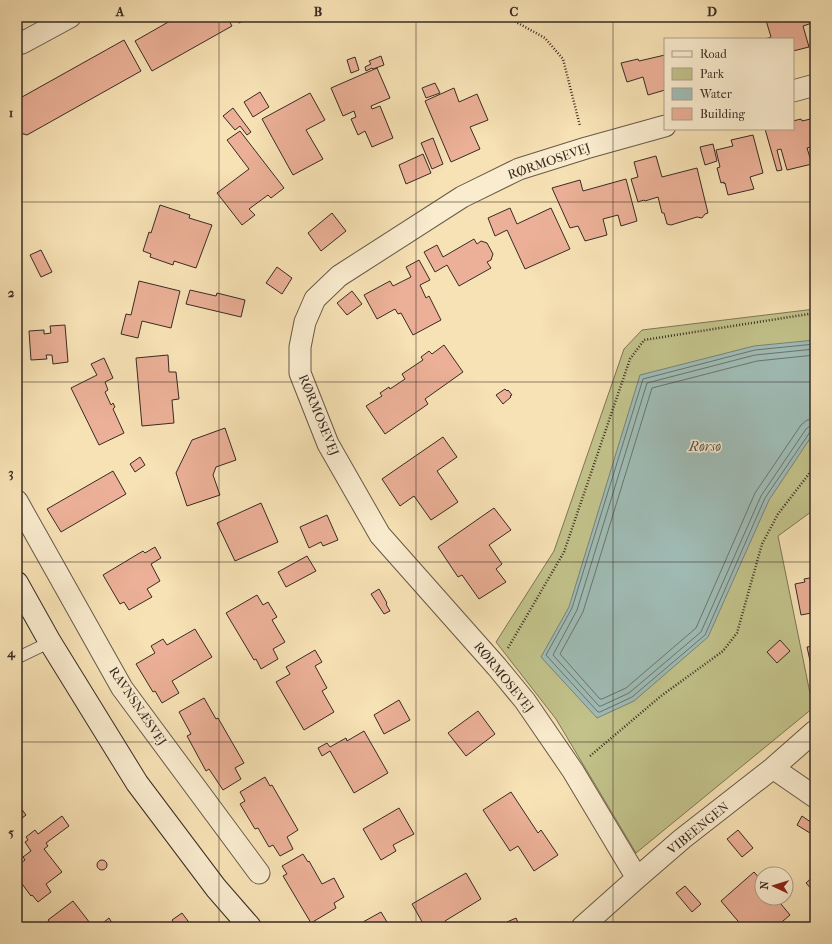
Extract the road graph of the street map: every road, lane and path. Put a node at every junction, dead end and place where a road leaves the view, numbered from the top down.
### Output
1 (70, 17) edge
2 (507, 17) edge
3 (17, 39) edge
4 (815, 85) edge
5 (794, 91) edge
6 (664, 126) edge
7 (586, 148) junction
8 (815, 313) edge
9 (815, 466) edge
10 (18, 506) edge
11 (17, 583) edge
12 (50, 642) junction
13 (17, 658) edge
14 (496, 667) junction
15 (815, 731) edge
16 (773, 768) junction
17 (573, 771) junction
18 (815, 797) edge
19 (259, 873) dead end
20 (637, 878) junction
21 (250, 927) edge
22 (582, 927) edge

1 - 3 street
2 - 7 path
4 - 5 street
6 - 7 street, RØRMOSEVEJ
7 - 14 street, RØRMOSEVEJ
8 - 14 path
9 - 17 path
10 - 19 street, RAVNSNÆSVEJ
11 - 12 main road
12 - 13 lane
12 - 21 main road
14 - 17 street, RØRMOSEVEJ
15 - 16 street, VIBEENGEN
16 - 18 street
16 - 20 street, VIBEENGEN
17 - 20 street, RØRMOSEVEJ
20 - 22 street, VIBEENGEN

